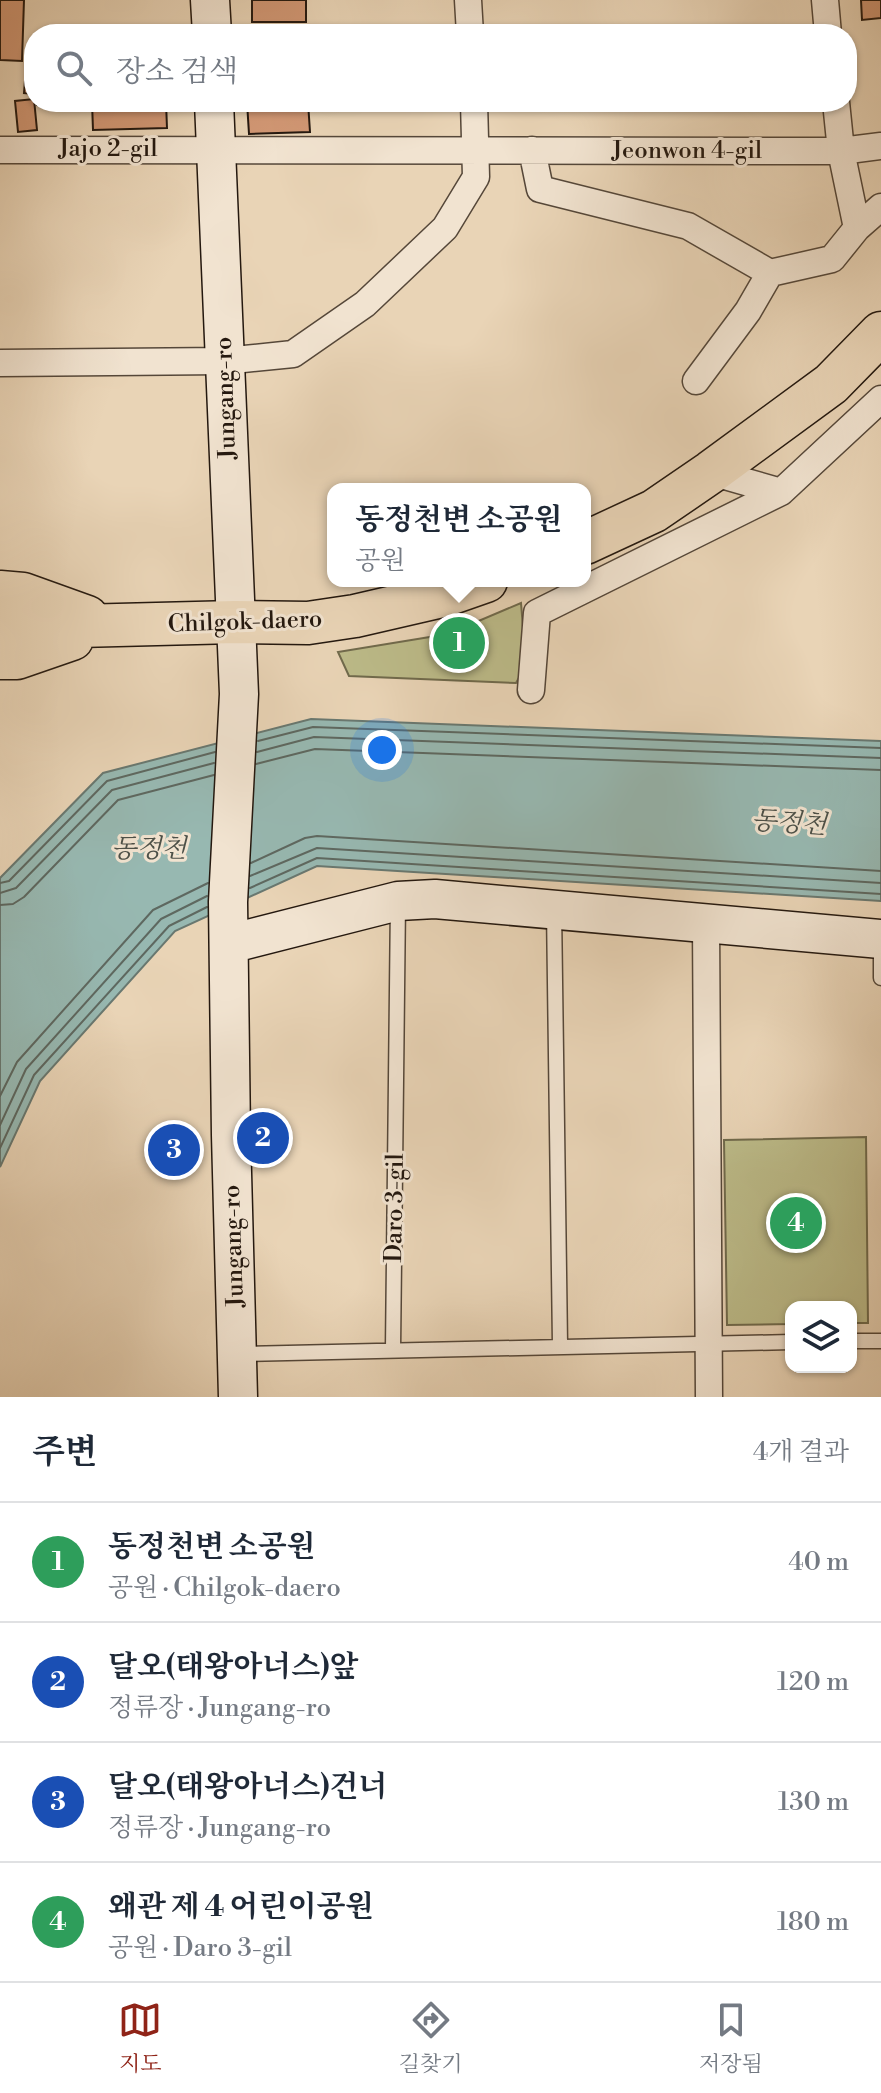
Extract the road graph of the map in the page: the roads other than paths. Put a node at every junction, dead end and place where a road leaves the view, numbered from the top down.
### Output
1 (210, 0) edge
2 (468, 0) edge
3 (825, 0) edge
4 (211, 24) edge
5 (469, 24) edge
6 (827, 24) edge
7 (214, 112) edge
8 (474, 112) edge
9 (837, 112) edge
10 (881, 146) edge
11 (216, 149) junction
12 (0, 150) edge
13 (476, 150) junction
14 (532, 150) junction
15 (841, 151) junction
16 (881, 207) edge
17 (857, 228) junction
18 (770, 273) junction
19 (881, 333) edge
20 (224, 361) junction
21 (0, 363) edge
22 (696, 381) dead end
23 (881, 399) edge
24 (711, 472) junction
25 (781, 492) junction
26 (591, 540) edge
27 (591, 586) edge
28 (469, 587) edge
29 (589, 587) edge
30 (0, 592) edge
31 (235, 622) junction
32 (111, 626) junction
33 (0, 628) edge
34 (0, 658) edge
35 (531, 690) dead end
36 (398, 901) junction
37 (554, 909) junction
38 (706, 924) junction
39 (881, 939) edge
40 (229, 944) junction
41 (881, 978) edge
42 (857, 1341) edge
43 (881, 1341) edge
44 (785, 1342) edge
45 (709, 1343) junction
46 (560, 1345) junction
47 (393, 1349) junction
48 (237, 1354) junction
49 (238, 1397) edge
50 (709, 1397) edge

1 - 4 street
2 - 5 street
3 - 6 street
7 - 11 street, Jungang-ro
8 - 13 street
9 - 15 street
10 - 15 street, Jeonwon 4-gil
11 - 12 street, Jajo 2-gil
11 - 13 street, Jeonwon 4-gil
11 - 20 street, Jungang-ro
13 - 14 street, Jeonwon 4-gil
13 - 20 street
14 - 15 street, Jeonwon 4-gil
14 - 18 street
15 - 17 street
16 - 17 street
17 - 18 street
18 - 22 street
19 - 24 main road
20 - 21 street
20 - 31 street, Jungang-ro
23 - 25 street
24 - 25 street
24 - 26 main road
25 - 27 street
28 - 31 main road, Chilgok-daero
29 - 35 street
30 - 32 main road
31 - 32 main road, Chilgok-daero
31 - 40 street, Jungang-ro
32 - 33 main road, Chilgok-daero
32 - 34 main road
36 - 37 street
36 - 40 street
36 - 47 lane, Daro 3-gil
37 - 38 street
37 - 46 lane
38 - 39 street
38 - 45 street
39 - 41 lane
40 - 48 street, Jungang-ro
42 - 43 lane
44 - 45 lane
45 - 46 lane
45 - 50 street
46 - 47 lane
47 - 48 lane
48 - 49 street, Jungang-ro

